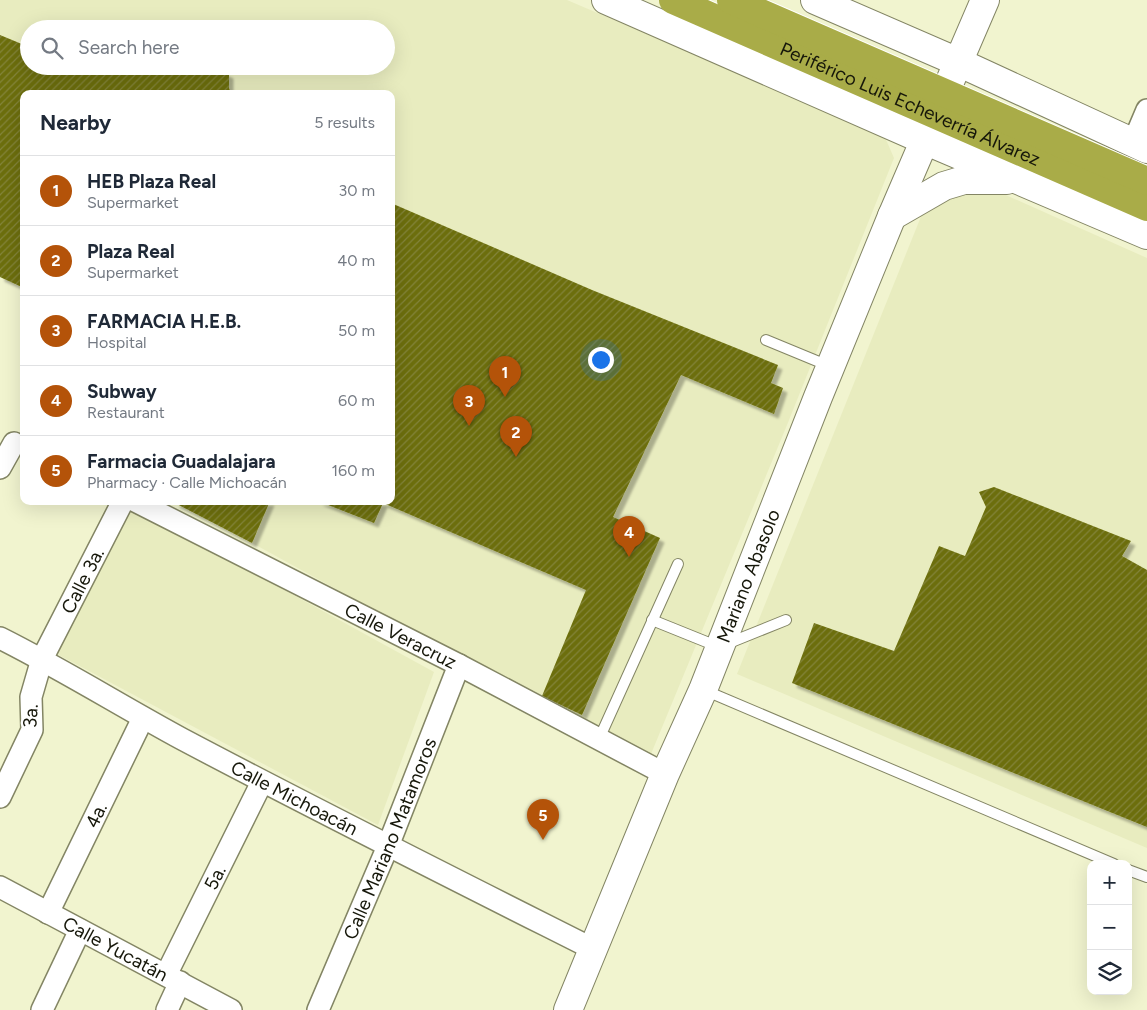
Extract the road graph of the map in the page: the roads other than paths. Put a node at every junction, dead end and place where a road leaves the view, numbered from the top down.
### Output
1 (606, 0) edge
2 (673, 0) edge
3 (731, 0) edge
4 (815, 0) edge
5 (985, 0) edge
6 (958, 62) junction
7 (1147, 110) edge
8 (924, 140) junction
9 (1140, 146) edge
10 (1017, 180) junction
11 (1147, 181) edge
12 (1147, 190) edge
13 (1147, 207) edge
14 (892, 216) junction
15 (1147, 224) edge
16 (1147, 235) edge
17 (766, 340) dead end
18 (830, 366) junction
19 (12, 442) edge
20 (0, 468) edge
21 (121, 505) edge
22 (143, 505) edge
23 (678, 564) dead end
24 (652, 620) junction
25 (786, 620) dead end
26 (0, 638) edge
27 (719, 648) junction
28 (42, 659) junction
29 (459, 665) junction
30 (703, 690) junction
31 (143, 718) junction
32 (599, 739) junction
33 (665, 774) junction
34 (262, 782) junction
35 (0, 797) edge
36 (388, 846) junction
37 (1105, 860) edge
38 (1132, 871) edge
39 (1147, 877) edge
40 (0, 887) edge
41 (48, 913) junction
42 (80, 930) junction
43 (593, 949) junction
44 (173, 978) junction
45 (42, 1010) edge
46 (167, 1010) edge
47 (231, 1010) edge
48 (318, 1010) edge
49 (568, 1010) edge

1 - 8 main road
2 - 13 highway, Periférico Luis Echeverría Álvarez, bridge
3 - 11 highway, Periférico Luis Echeverría Álvarez, bridge
4 - 6 main road
5 - 6 main road, Mariano Abasolo
6 - 8 main road, Mariano Abasolo
6 - 9 main road
7 - 9 street
8 - 10 main road
8 - 14 main road, Mariano Abasolo
10 - 14 main road
10 - 16 main road
12 - 15 main road
14 - 18 main road, Mariano Abasolo
17 - 18 lane
18 - 27 main road, Mariano Abasolo
19 - 20 street
21 - 28 street, Calle 3a.
22 - 29 street, Calle Veracruz
23 - 24 lane
24 - 27 lane
24 - 32 lane
25 - 27 lane
26 - 28 street, Calle Michoacán
27 - 30 main road, Mariano Abasolo
28 - 31 street, Calle Michoacán
28 - 35 street, 3a.
29 - 32 street, Calle Veracruz
29 - 36 street, Calle Mariano Matamoros
30 - 33 main road, Mariano Abasolo
30 - 37 lane
31 - 34 street, Calle Michoacán
31 - 41 street, 4a.
32 - 33 street, Calle Veracruz
33 - 43 main road, Mariano Abasolo
34 - 36 street, Calle Michoacán
34 - 44 street, 5a.
36 - 43 street, Calle Michoacán
36 - 48 street, Calle Mariano Matamoros
38 - 39 lane
40 - 41 street, Calle Yucatán
41 - 42 street, Calle Yucatán
42 - 44 street, Calle Yucatán
42 - 45 street
43 - 49 main road, Mariano Abasolo
44 - 46 street, 5a.
44 - 47 street, Calle Yucatán

